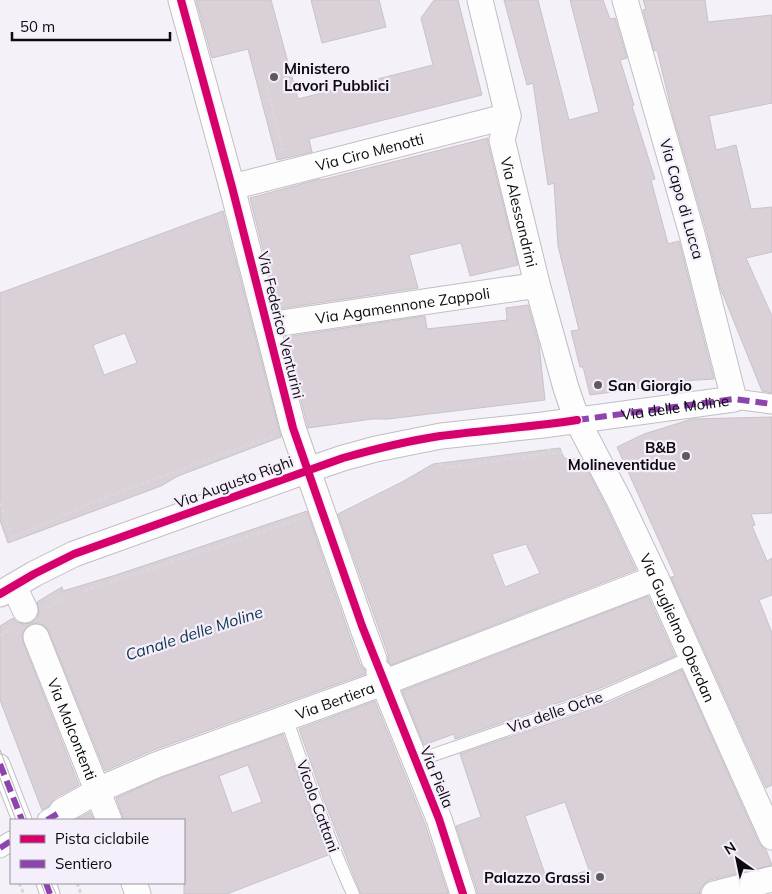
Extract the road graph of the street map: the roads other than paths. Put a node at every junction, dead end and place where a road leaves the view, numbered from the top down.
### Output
1 (182, 0) edge
2 (480, 0) edge
3 (625, 0) edge
4 (508, 116) junction
5 (232, 187) junction
6 (537, 284) junction
7 (268, 325) junction
8 (734, 399) junction
9 (772, 404) edge
10 (577, 420) junction
11 (308, 470) junction
12 (656, 578) junction
13 (7, 590) edge
14 (25, 610) dead end
15 (36, 637) dead end
16 (692, 657) junction
17 (379, 671) junction
18 (286, 717) junction
19 (416, 761) junction
20 (0, 764) edge
21 (97, 791) junction
22 (55, 816) edge
23 (22, 819) edge
24 (109, 819) edge
25 (772, 837) edge
26 (772, 879) edge
27 (353, 894) edge
28 (463, 894) edge
29 (714, 894) edge

1 - 5 street, Via Federico Venturini
2 - 4 street, Via Alessandrini
3 - 8 street, Via Capo di Lucca
4 - 5 street, Via Ciro Menotti
4 - 6 street, Via Alessandrini
5 - 7 street, Via Federico Venturini
6 - 7 street, Via Agamennone Zappoli
6 - 10 street, Via Alessandrini
7 - 11 street, Via Federico Venturini
8 - 9 street, Via delle Moline
8 - 10 street, Via delle Moline
10 - 11 street, Via Augusto Righi
10 - 12 street, Via Guglielmo Oberdan
11 - 13 street, Via Augusto Righi
11 - 17 street, Via Piella
12 - 16 street, Via Guglielmo Oberdan
12 - 17 street, Via Bertiera
13 - 14 street
15 - 21 street, Via Malcontenti
16 - 19 lane, Via delle Oche
16 - 25 street, Via Guglielmo Oberdan
17 - 18 street, Via Bertiera
17 - 19 street, Via Piella
18 - 21 street, Via Bertiera
18 - 27 lane, Vicolo Cattani
19 - 28 street, Via Piella
20 - 23 street
21 - 22 street, Via Bertiera
21 - 24 street, Via Malcontenti
26 - 29 street

